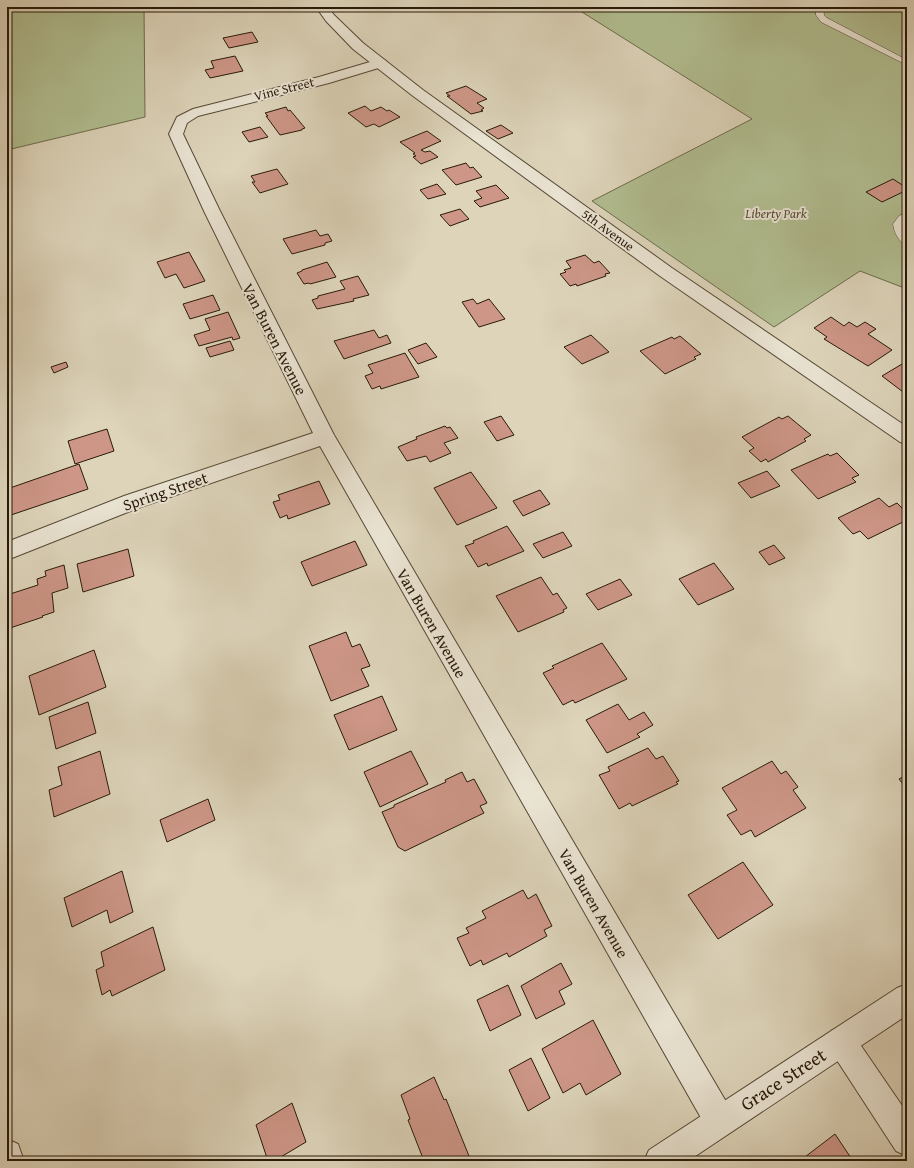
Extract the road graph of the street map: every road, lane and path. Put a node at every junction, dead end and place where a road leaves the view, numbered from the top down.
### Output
1 (322, 7) edge
2 (819, 7) edge
3 (907, 62) edge
4 (380, 63) junction
5 (188, 115) joint
6 (907, 215) edge
7 (907, 242) edge
8 (325, 437) junction
9 (907, 437) edge
10 (7, 551) edge
11 (907, 998) edge
12 (841, 1041) junction
13 (720, 1121) junction
14 (907, 1140) edge
15 (7, 1155) edge
16 (8, 1161) edge
17 (660, 1161) edge

1 - 4 street, 5th Avenue
2 - 3 lane
4 - 5 street, Vine Street
4 - 9 street, 5th Avenue
5 - 8 street, Van Buren Avenue
6 - 7 lane
8 - 10 street, Spring Street
8 - 13 street, Van Buren Avenue
11 - 12 street, Grace Street
12 - 13 street, Grace Street
12 - 14 street
13 - 17 street, Grace Street
15 - 16 street

